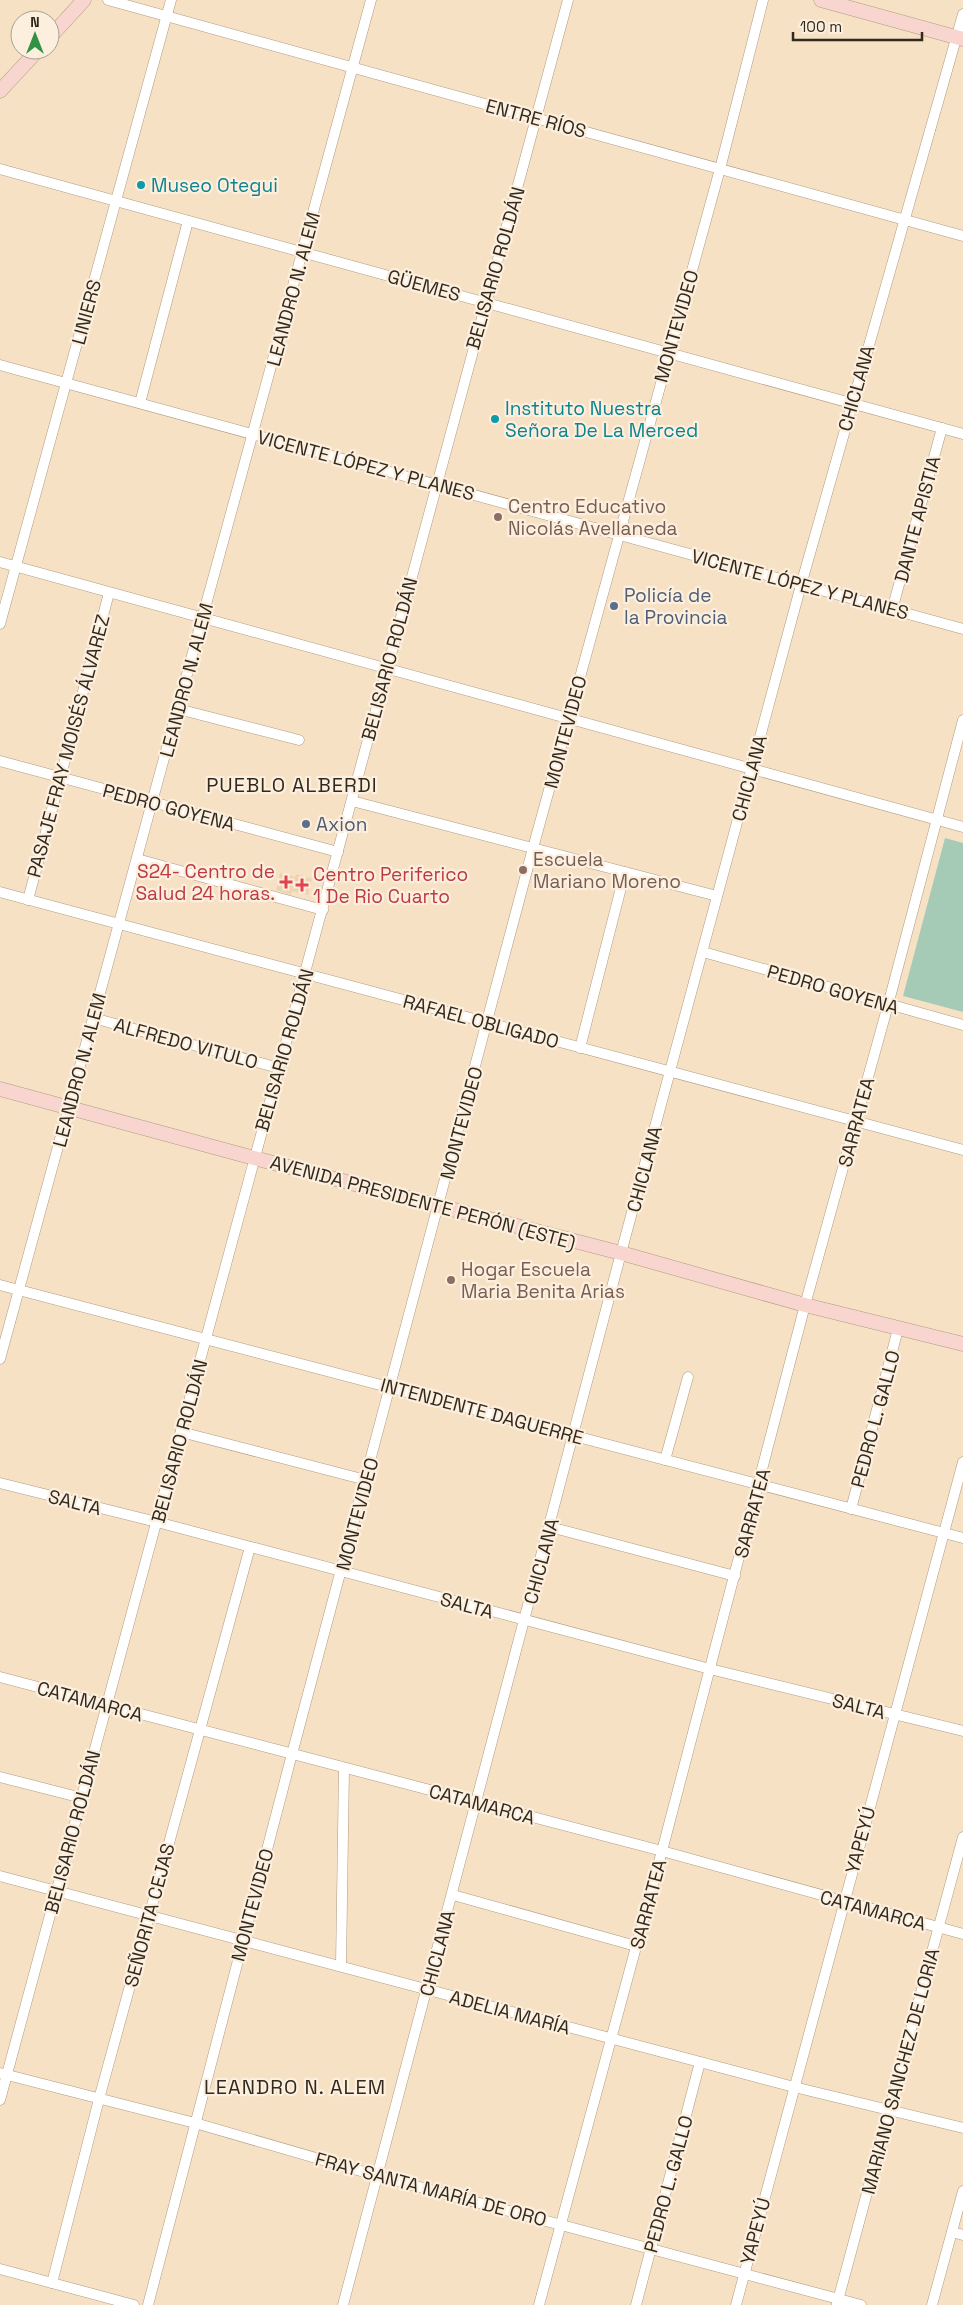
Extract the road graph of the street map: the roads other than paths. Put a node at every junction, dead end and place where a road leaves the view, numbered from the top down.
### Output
1 (84, 0) edge
2 (108, 0) edge
3 (171, 0) edge
4 (372, 0) edge
5 (568, 0) edge
6 (763, 0) edge
7 (821, 0) edge
8 (963, 14) edge
9 (167, 16) junction
10 (60, 26) edge
11 (960, 38) edge
12 (29, 60) edge
13 (353, 68) junction
14 (0, 91) edge
15 (537, 118) junction
16 (0, 169) edge
17 (720, 169) junction
18 (116, 201) junction
19 (903, 219) junction
20 (188, 221) junction
21 (963, 236) edge
22 (303, 252) junction
23 (485, 301) junction
24 (668, 352) junction
25 (0, 365) edge
26 (68, 383) junction
27 (140, 403) junction
28 (852, 403) junction
29 (942, 428) junction
30 (253, 434) junction
31 (963, 434) edge
32 (436, 485) junction
33 (620, 535) junction
34 (0, 562) edge
35 (15, 566) junction
36 (801, 585) junction
37 (109, 593) junction
38 (892, 610) junction
39 (204, 618) junction
40 (0, 624) edge
41 (963, 629) edge
42 (386, 668) junction
43 (178, 710) junction
44 (569, 718) junction
45 (963, 720) edge
46 (299, 740) dead end
47 (0, 761) edge
48 (752, 768) junction
49 (60, 778) junction
50 (152, 802) junction
51 (352, 802) junction
52 (936, 820) junction
53 (963, 828) edge
54 (533, 848) junction
55 (338, 852) junction
56 (137, 859) junction
57 (625, 872) junction
58 (0, 892) edge
59 (717, 896) junction
60 (28, 900) junction
61 (322, 910) junction
62 (119, 924) junction
63 (703, 952) junction
64 (306, 974) junction
65 (888, 1005) junction
66 (93, 1018) junction
67 (488, 1023) junction
68 (963, 1025) edge
69 (580, 1048) junction
70 (279, 1068) junction
71 (671, 1072) junction
72 (0, 1089) edge
73 (69, 1106) junction
74 (856, 1122) junction
75 (963, 1150) edge
76 (254, 1158) junction
77 (438, 1206) junction
78 (621, 1253) junction
79 (0, 1285) edge
80 (19, 1290) junction
81 (805, 1305) junction
82 (898, 1329) junction
83 (206, 1339) junction
84 (963, 1344) edge
85 (0, 1359) edge
86 (688, 1377) dead end
87 (391, 1388) junction
88 (181, 1432) junction
89 (574, 1436) junction
90 (665, 1460) junction
91 (963, 1462) edge
92 (366, 1480) junction
93 (0, 1483) edge
94 (759, 1484) junction
95 (851, 1509) junction
96 (157, 1522) junction
97 (550, 1527) junction
98 (944, 1533) junction
99 (963, 1538) edge
100 (250, 1547) junction
101 (342, 1572) junction
102 (735, 1576) junction
103 (526, 1620) junction
104 (710, 1669) junction
105 (0, 1677) edge
106 (107, 1705) junction
107 (894, 1714) junction
108 (201, 1730) junction
109 (963, 1731) edge
110 (292, 1754) junction
111 (344, 1768) junction
112 (0, 1777) edge
113 (82, 1798) junction
114 (478, 1803) junction
115 (963, 1836) edge
116 (662, 1851) junction
117 (0, 1876) edge
118 (56, 1890) junction
119 (453, 1895) junction
120 (844, 1902) junction
121 (148, 1916) junction
122 (938, 1927) junction
123 (963, 1934) edge
124 (243, 1940) junction
125 (636, 1946) junction
126 (341, 1966) junction
127 (428, 1989) junction
128 (611, 2039) junction
129 (700, 2062) junction
130 (3, 2074) edge
131 (794, 2087) junction
132 (99, 2099) junction
133 (0, 2100) edge
134 (888, 2110) junction
135 (195, 2123) junction
136 (963, 2128) edge
137 (378, 2176) junction
138 (963, 2191) edge
139 (561, 2225) junction
140 (952, 2232) junction
141 (963, 2235) edge
142 (651, 2249) junction
143 (0, 2269) edge
144 (744, 2274) junction
145 (52, 2283) junction
146 (837, 2302) edge
147 (134, 2305) edge
148 (148, 2305) edge
149 (344, 2305) edge
150 (539, 2305) edge
151 (636, 2305) edge
152 (736, 2305) edge
153 (862, 2305) edge
154 (932, 2305) edge

1 - 10 main road
2 - 9 street, ENTRE RÍOS
3 - 9 street, LINIERS
4 - 13 street, LEANDRO N. ALEM
5 - 15 street, BELISARIO ROLDÁN
6 - 17 street, MONTEVIDEO
7 - 11 main road
8 - 11 street, CHICLANA
9 - 13 street, ENTRE RÍOS
9 - 18 street, LINIERS
11 - 19 street, CHICLANA
12 - 14 main road
13 - 15 street, ENTRE RÍOS
13 - 22 street, LEANDRO N. ALEM
15 - 17 street, ENTRE RÍOS
15 - 23 street, BELISARIO ROLDÁN
16 - 18 street, GÜEMES
17 - 19 street, ENTRE RÍOS
17 - 24 street, MONTEVIDEO
18 - 20 street, GÜEMES
18 - 26 street, LINIERS
19 - 21 street, ENTRE RÍOS
19 - 28 street, CHICLANA
20 - 22 street, GÜEMES
20 - 27 street
22 - 23 street, GÜEMES
22 - 30 street, LEANDRO N. ALEM
23 - 24 street, GÜEMES
23 - 32 street, BELISARIO ROLDÁN
24 - 28 street, GÜEMES
24 - 33 street, MONTEVIDEO
25 - 26 street, VICENTE LÓPEZ Y PLANES
26 - 27 street, VICENTE LÓPEZ Y PLANES
26 - 35 street, LINIERS
27 - 30 street, VICENTE LÓPEZ Y PLANES
28 - 29 street, GÜEMES
28 - 36 street, CHICLANA
29 - 31 street, GÜEMES
29 - 38 street, DANTE APISTIA
30 - 32 street, VICENTE LÓPEZ Y PLANES
30 - 39 street, LEANDRO N. ALEM
32 - 33 street, VICENTE LÓPEZ Y PLANES
32 - 42 street, BELISARIO ROLDÁN
33 - 36 street, VICENTE LÓPEZ Y PLANES
33 - 44 street, MONTEVIDEO
34 - 35 street
35 - 37 street
35 - 40 street, LINIERS
36 - 38 street, VICENTE LÓPEZ Y PLANES
36 - 48 street, CHICLANA
37 - 39 street
37 - 49 street, PASAJE FRAY MOISÉS ÁLVAREZ
38 - 41 street, VICENTE LÓPEZ Y PLANES
39 - 42 street
39 - 43 street, LEANDRO N. ALEM
42 - 44 street
42 - 51 street, BELISARIO ROLDÁN
43 - 46 street
43 - 50 street, LEANDRO N. ALEM
44 - 48 street
44 - 54 street, MONTEVIDEO
45 - 52 street, SARRATEA
47 - 49 street, PEDRO GOYENA
48 - 52 street
48 - 59 street, CHICLANA
49 - 50 street, PEDRO GOYENA
49 - 60 street, PASAJE FRAY MOISÉS ÁLVAREZ
50 - 55 street, PEDRO GOYENA
50 - 56 street, LEANDRO N. ALEM
51 - 54 street
51 - 55 street, BELISARIO ROLDÁN
52 - 53 street
52 - 65 street, SARRATEA
54 - 57 street
54 - 67 street, MONTEVIDEO
55 - 61 street, BELISARIO ROLDÁN
56 - 61 street
56 - 62 street, LEANDRO N. ALEM
57 - 59 street
57 - 69 street
58 - 60 street, RAFAEL OBLIGADO
59 - 63 street, CHICLANA
60 - 62 street, RAFAEL OBLIGADO
61 - 64 street, BELISARIO ROLDÁN
62 - 64 street, RAFAEL OBLIGADO
62 - 66 street, LEANDRO N. ALEM
63 - 65 street, PEDRO GOYENA
63 - 71 street, CHICLANA
64 - 67 street, RAFAEL OBLIGADO
64 - 70 street, BELISARIO ROLDÁN
65 - 68 street, PEDRO GOYENA
65 - 74 street, SARRATEA
66 - 70 street, ALFREDO VITULO
66 - 73 street, LEANDRO N. ALEM
67 - 69 street, RAFAEL OBLIGADO
67 - 77 street, MONTEVIDEO
69 - 71 street, RAFAEL OBLIGADO
70 - 76 street, BELISARIO ROLDÁN
71 - 74 street, RAFAEL OBLIGADO
71 - 78 street, CHICLANA
72 - 73 main road, AVENIDA PRESIDENTE PERÓN (ESTE)
73 - 76 main road, AVENIDA PRESIDENTE PERÓN (ESTE)
73 - 80 street, LEANDRO N. ALEM
74 - 75 street, RAFAEL OBLIGADO
74 - 81 street, SARRATEA
76 - 77 main road, AVENIDA PRESIDENTE PERÓN (ESTE)
76 - 83 street, BELISARIO ROLDÁN
77 - 78 main road, AVENIDA PRESIDENTE PERÓN (ESTE)
77 - 87 street, MONTEVIDEO
78 - 81 main road, AVENIDA PRESIDENTE PERÓN (ESTE)
78 - 89 street, CHICLANA
79 - 80 street, INTENDENTE DAGUERRE
80 - 83 street, INTENDENTE DAGUERRE
80 - 85 street, LEANDRO N. ALEM
81 - 82 main road, AVENIDA PRESIDENTE PERÓN (ESTE)
81 - 94 street, SARRATEA
82 - 84 main road, AVENIDA PRESIDENTE PERÓN (ESTE)
82 - 95 street, PEDRO L. GALLO
83 - 87 street, INTENDENTE DAGUERRE
83 - 88 street, BELISARIO ROLDÁN
86 - 90 street
87 - 89 street, INTENDENTE DAGUERRE
87 - 92 street, MONTEVIDEO
88 - 92 street
88 - 96 street, BELISARIO ROLDÁN
89 - 90 street, INTENDENTE DAGUERRE
89 - 97 street, CHICLANA
90 - 94 street, INTENDENTE DAGUERRE
91 - 98 street, YAPEYÚ
92 - 101 street, MONTEVIDEO
93 - 96 street, SALTA
94 - 95 street, INTENDENTE DAGUERRE
94 - 102 street, SARRATEA
95 - 98 street, INTENDENTE DAGUERRE
96 - 100 street, SALTA
96 - 106 street, BELISARIO ROLDÁN
97 - 102 street
97 - 103 street, CHICLANA
98 - 99 street, INTENDENTE DAGUERRE
98 - 107 street, YAPEYÚ
100 - 101 street, SALTA
100 - 108 street, SEÑORITA CEJAS
101 - 103 street, SALTA
101 - 110 street, MONTEVIDEO
102 - 104 street, SARRATEA
103 - 104 street, SALTA
103 - 114 street, CHICLANA
104 - 107 street, SALTA
104 - 116 street, SARRATEA
105 - 106 street, CATAMARCA
106 - 108 street, CATAMARCA
106 - 113 street, BELISARIO ROLDÁN
107 - 109 street, SALTA
107 - 120 street, YAPEYÚ
108 - 110 street, CATAMARCA
108 - 121 street, SEÑORITA CEJAS
110 - 111 street, CATAMARCA
110 - 124 street, MONTEVIDEO
111 - 114 street, CATAMARCA
111 - 126 street
112 - 113 street
113 - 118 street, BELISARIO ROLDÁN
114 - 116 street, CATAMARCA
114 - 119 street, CHICLANA
115 - 122 street, MARIANO SANCHEZ DE LORIA
116 - 120 street, CATAMARCA
116 - 125 street, SARRATEA
117 - 118 street, ADELIA MARÍA
118 - 121 street, ADELIA MARÍA
118 - 130 street, BELISARIO ROLDÁN
119 - 125 street
119 - 127 street, CHICLANA
120 - 122 street, CATAMARCA
120 - 131 street, YAPEYÚ
121 - 124 street, ADELIA MARÍA
121 - 132 street, SEÑORITA CEJAS
122 - 123 street, CATAMARCA
122 - 134 street, MARIANO SANCHEZ DE LORIA
124 - 126 street, ADELIA MARÍA
124 - 135 street, MONTEVIDEO
125 - 128 street, SARRATEA
126 - 127 street, ADELIA MARÍA
127 - 128 street, ADELIA MARÍA
127 - 137 street, CHICLANA
128 - 129 street, ADELIA MARÍA
128 - 139 street, SARRATEA
129 - 131 street, ADELIA MARÍA
129 - 142 street, PEDRO L. GALLO
130 - 132 street, FRAY SANTA MARÍA DE ORO
130 - 133 street, BELISARIO ROLDÁN
131 - 134 street, ADELIA MARÍA
131 - 144 street, YAPEYÚ
132 - 135 street, FRAY SANTA MARÍA DE ORO
132 - 145 street, SEÑORITA CEJAS
134 - 136 street, ADELIA MARÍA
134 - 146 street, MARIANO SANCHEZ DE LORIA
135 - 137 street, FRAY SANTA MARÍA DE ORO
135 - 148 street, MONTEVIDEO
137 - 139 street, FRAY SANTA MARÍA DE ORO
137 - 149 street, CHICLANA
138 - 140 street
139 - 142 street, FRAY SANTA MARÍA DE ORO
139 - 150 street, SARRATEA
140 - 141 street
140 - 154 street
142 - 144 street, FRAY SANTA MARÍA DE ORO
142 - 151 street, PEDRO L. GALLO
143 - 145 street
144 - 146 street, FRAY SANTA MARÍA DE ORO
144 - 152 street, YAPEYÚ
145 - 147 street
146 - 153 street, FRAY SANTA MARÍA DE ORO

